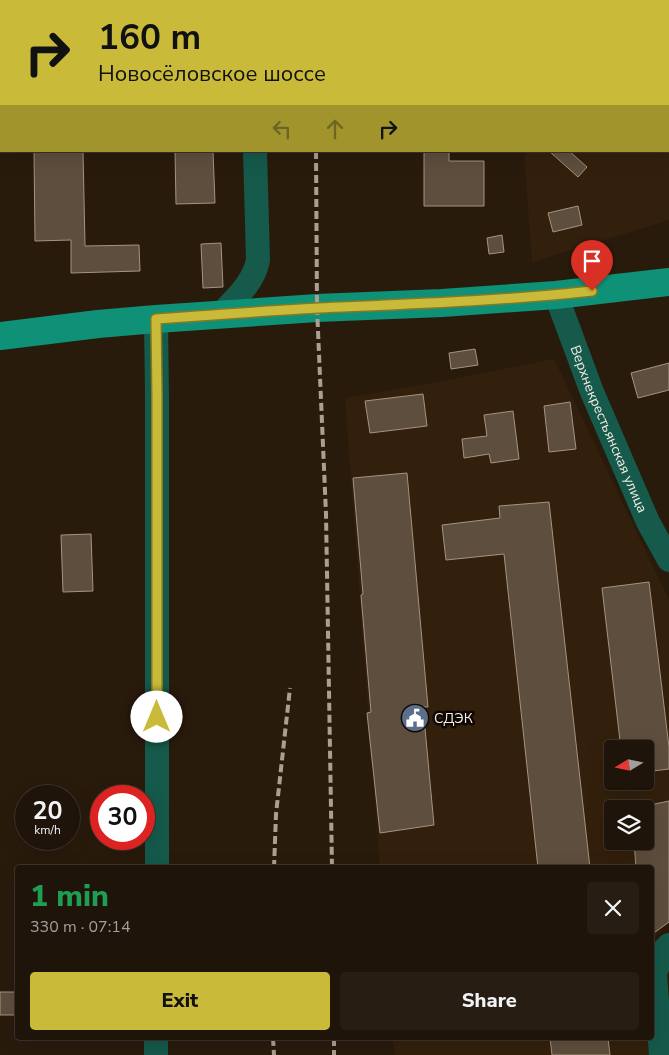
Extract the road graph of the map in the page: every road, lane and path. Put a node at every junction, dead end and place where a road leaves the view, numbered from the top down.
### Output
1 (255, 152) edge
2 (669, 282) edge
3 (556, 295) junction
4 (221, 314) junction
5 (156, 319) junction
6 (0, 336) edge
7 (669, 560) edge
8 (157, 865) edge
9 (669, 945) edge
10 (156, 1040) edge
11 (156, 1055) edge
12 (661, 1055) edge

1 - 4 street
2 - 3 main road
3 - 4 main road
3 - 7 street, Верхнекрестьянская улица
4 - 5 main road
5 - 6 main road
5 - 8 street
9 - 12 street
10 - 11 street

